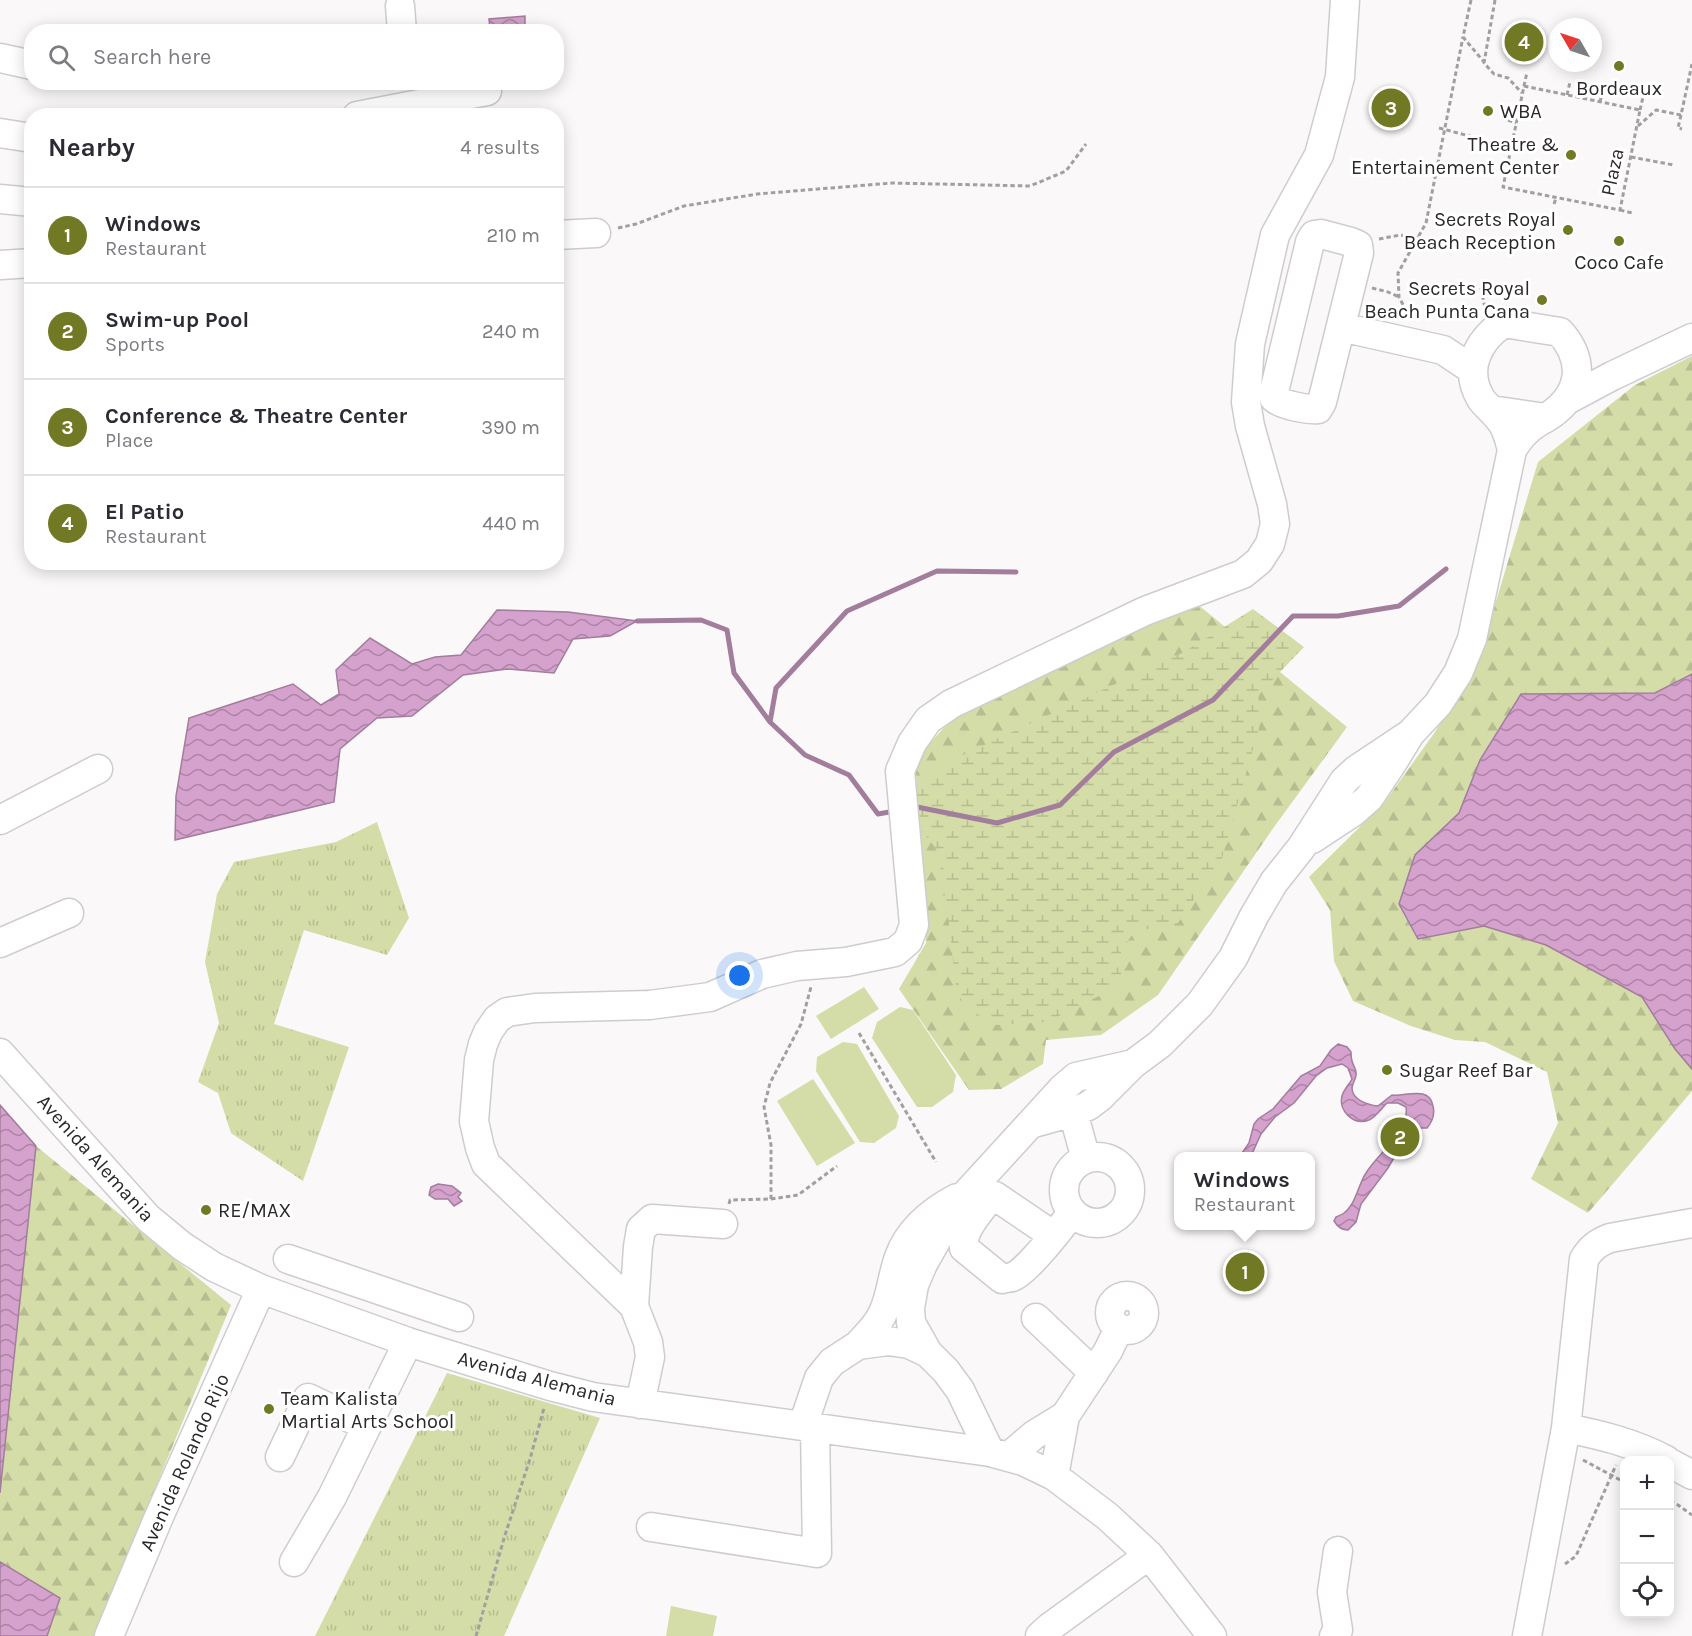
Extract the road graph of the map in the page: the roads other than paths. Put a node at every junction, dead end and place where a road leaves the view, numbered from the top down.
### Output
1 (1345, 0) edge
2 (1, 64) edge
3 (24, 65) edge
4 (487, 91) dead end
5 (407, 94) edge
6 (375, 108) edge
7 (0, 133) edge
8 (24, 137) edge
9 (0, 199) edge
10 (24, 201) edge
11 (596, 233) road end
12 (564, 235) edge
13 (24, 264) edge
14 (0, 265) edge
15 (1341, 327) junction
16 (1484, 329) junction
17 (1691, 337) edge
18 (1443, 350) junction
19 (1473, 370) junction
20 (1247, 378) junction
21 (1275, 384) junction
22 (1569, 399) junction
23 (1491, 410) junction
24 (1546, 418) junction
25 (1512, 450) junction
26 (98, 769) dead end
27 (0, 820) edge
28 (69, 913) dead end
29 (0, 943) edge
30 (0, 1053) edge
31 (1133, 1064) junction
32 (1073, 1112) junction
33 (1030, 1124) junction
34 (1086, 1159) junction
35 (1072, 1213) junction
36 (1692, 1223) edge
37 (723, 1224) road end
38 (1054, 1236) dead end
39 (288, 1258) dead end
40 (911, 1260) junction
41 (261, 1289) junction
42 (634, 1306) junction
43 (459, 1317) dead end
44 (1036, 1318) dead end
45 (1119, 1328) dead end
46 (408, 1342) junction
47 (858, 1345) junction
48 (928, 1353) junction
49 (1094, 1373) junction
50 (640, 1404) junction
51 (1065, 1416) junction
52 (367, 1426) junction
53 (809, 1426) junction
54 (1566, 1428) junction
55 (999, 1454) junction
56 (1655, 1456) edge
57 (280, 1457) dead end
58 (1674, 1465) edge
59 (1692, 1475) edge
60 (1054, 1476) junction
61 (651, 1527) dead end
62 (1338, 1551) dead end
63 (1149, 1555) junction
64 (294, 1562) dead end
65 (109, 1636) edge
66 (1040, 1636) edge
67 (1212, 1636) edge
68 (1334, 1636) edge
69 (1527, 1636) edge

1 - 20 street
2 - 3 street
4 - 5 street
5 - 6 street
7 - 8 street
9 - 10 street
11 - 12 street
13 - 14 street
15 - 18 street
15 - 21 street
15 - 21 street
16 - 18 street
16 - 19 street
16 - 22 street
17 - 22 street
18 - 19 street
19 - 23 street
20 - 21 street
20 - 42 street
22 - 24 street
23 - 24 street
23 - 25 street
24 - 25 street
25 - 31 street
26 - 27 street
28 - 29 street
30 - 41 street, Avenida Alemania
31 - 32 street
31 - 33 street
32 - 33 street
32 - 34 street
33 - 40 street
34 - 35 street
34 - 35 street
35 - 38 street
36 - 54 street
37 - 42 street
39 - 43 street
40 - 47 street
40 - 48 street
41 - 46 street, Avenida Alemania
41 - 65 street, Avenida Rolando Rijo
42 - 50 street
44 - 49 street
45 - 49 street
46 - 50 street, Avenida Alemania
46 - 52 street
47 - 48 street
47 - 53 street
48 - 55 street
49 - 51 street
50 - 53 street, Avenida Alemania
51 - 55 street
51 - 60 street
52 - 57 street
52 - 64 street
53 - 55 street, Avenida Alemania
53 - 61 street
54 - 56 street
54 - 69 street
55 - 60 street, Avenida Alemania
58 - 59 street
60 - 63 street, Avenida Alemania
62 - 68 street
63 - 66 street
63 - 67 street, Avenida Alemania

